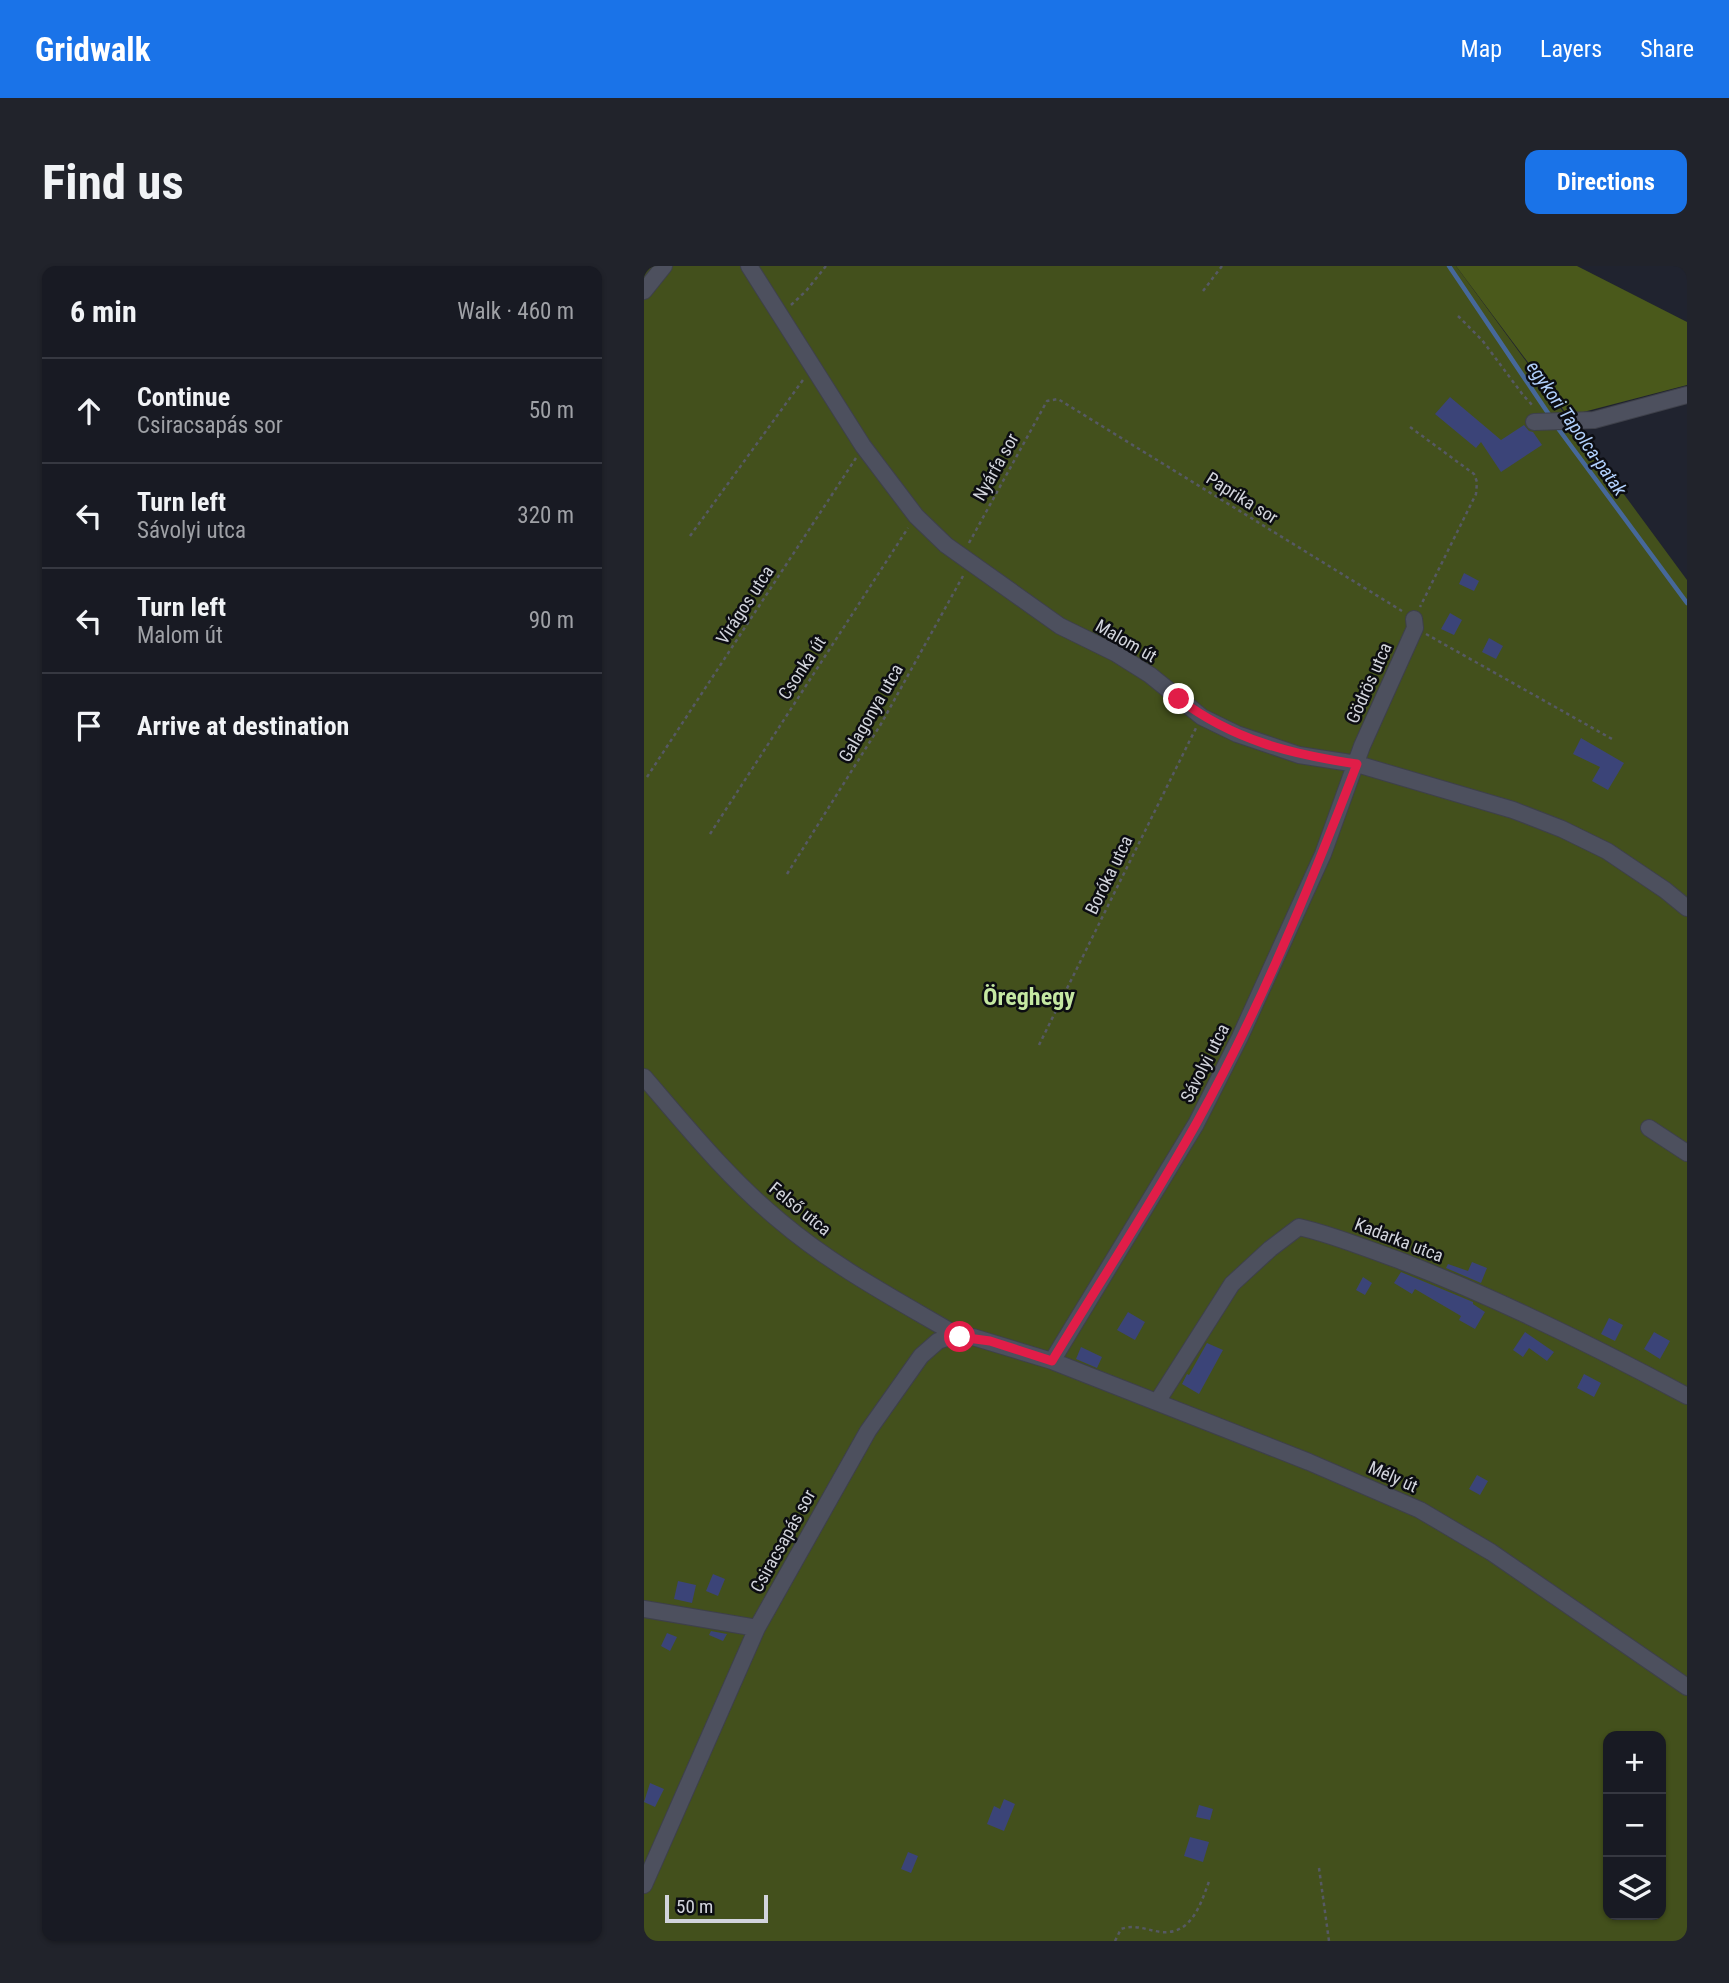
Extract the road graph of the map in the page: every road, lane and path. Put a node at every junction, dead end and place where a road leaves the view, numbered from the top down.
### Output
1 (664, 266) edge
2 (749, 266) edge
3 (826, 266) edge
4 (1222, 266) edge
5 (644, 290) edge
6 (1203, 291) dead end
7 (780, 315) junction
8 (1458, 316) dead end
9 (812, 368) junction
10 (1687, 395) edge
11 (1058, 399) joint
12 (1549, 422) joint
13 (1410, 427) dead end
14 (863, 446) junction
15 (916, 516) junction
16 (690, 536) dead end
17 (966, 558) junction
18 (1415, 623) junction
19 (1202, 717) junction
20 (1612, 739) dead end
21 (1357, 764) junction
22 (647, 778) dead end
23 (710, 834) dead end
24 (787, 874) dead end
25 (1687, 908) edge
26 (1039, 1045) dead end
27 (644, 1077) edge
28 (1649, 1129) dead end
29 (1687, 1153) edge
30 (960, 1337) junction
31 (1052, 1361) junction
32 (1687, 1396) edge
33 (1157, 1402) junction
34 (644, 1609) edge
35 (757, 1628) junction
36 (1685, 1682) edge
37 (1318, 1868) dead end
38 (1210, 1878) dead end
39 (644, 1885) edge
40 (1115, 1941) edge
41 (1329, 1941) edge

1 - 5 street
2 - 7 street, Malom út
3 - 7 path
4 - 6 path
7 - 9 street, Malom út
8 - 12 path
9 - 14 street, Malom út
9 - 16 path
10 - 12 street
11 - 17 path, Nyárfa sor
11 - 18 path, Paprika sor
13 - 18 path
14 - 15 street, Malom út
14 - 22 path, Virágos utca
15 - 17 street, Malom út
15 - 23 path, Csonka út
17 - 19 street, Malom út
17 - 24 path, Galagonya utca
18 - 20 path, Paprika sor
18 - 21 street, Gödrös utca
19 - 21 street, Malom út
19 - 26 path, Boróka utca
21 - 25 street, Malom út
21 - 31 street, Sávolyi utca
27 - 30 street, Felső utca
28 - 29 street
30 - 31 street
30 - 35 street, Csiracsapás sor
31 - 33 street, Mély út
32 - 33 street, Kadarka utca
33 - 36 street, Mély út
34 - 35 street
35 - 39 street, Csiracsapás sor
37 - 41 path
38 - 40 path

